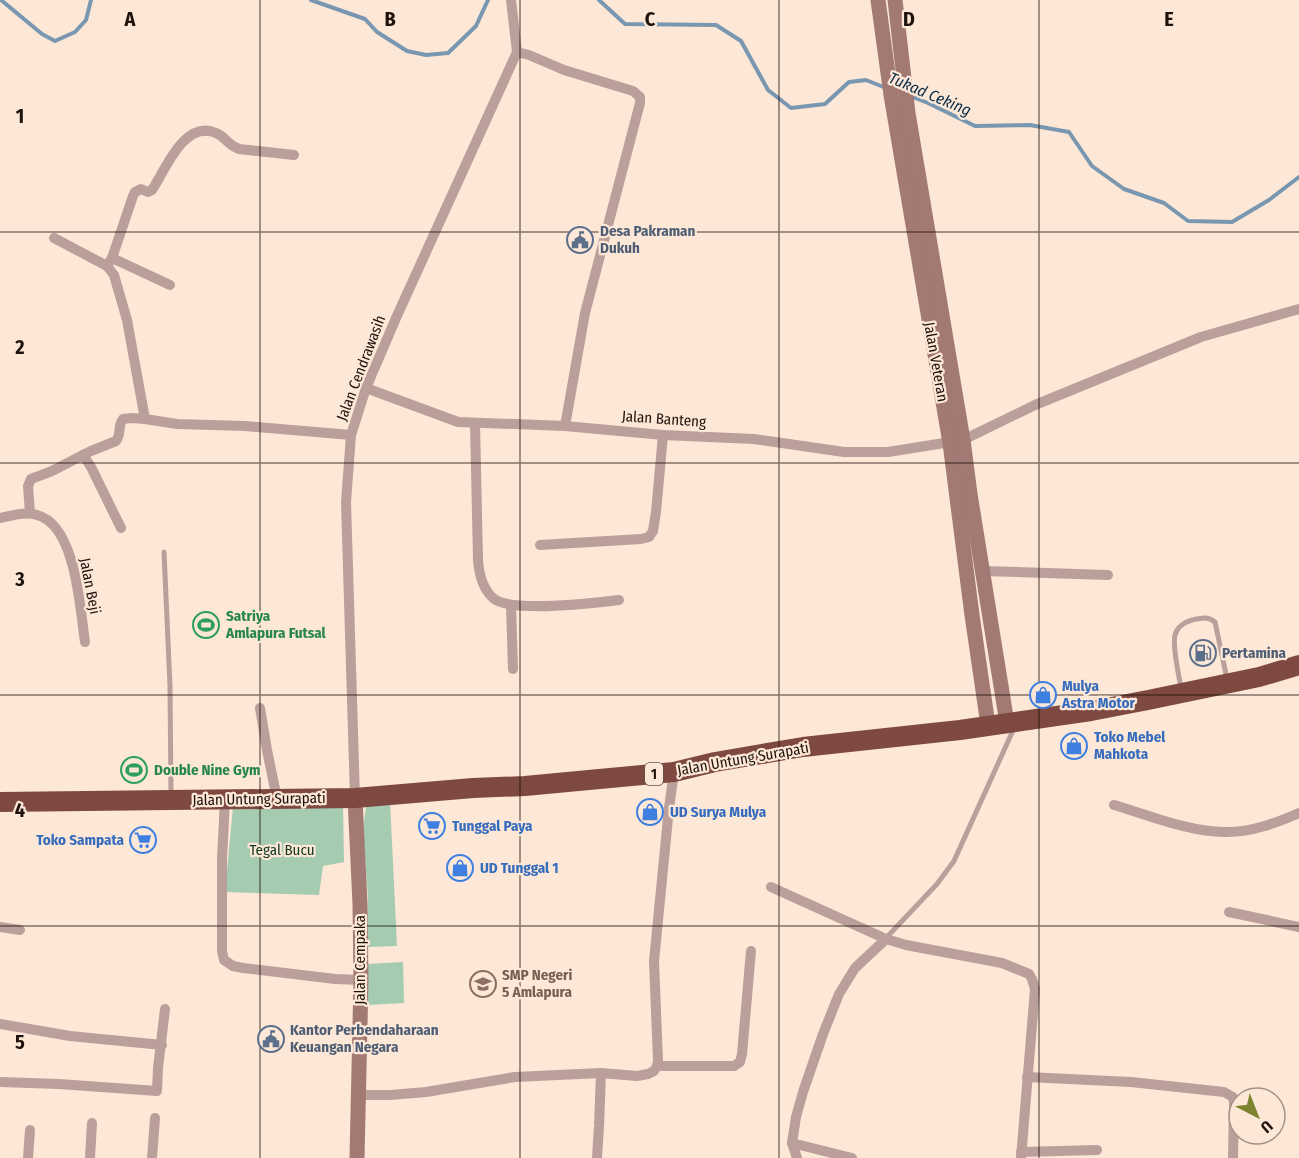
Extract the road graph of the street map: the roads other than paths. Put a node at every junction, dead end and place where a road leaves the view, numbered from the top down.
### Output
1 (511, 0) edge
2 (878, 0) edge
3 (895, 0) edge
4 (520, 53) junction
5 (294, 155) dead end
6 (54, 238) dead end
7 (110, 262) junction
8 (171, 285) dead end
9 (1299, 309) edge
10 (366, 388) junction
11 (145, 419) junction
12 (475, 423) junction
13 (565, 426) junction
14 (351, 435) junction
15 (663, 435) junction
16 (957, 442) junction
17 (83, 455) junction
18 (30, 513) junction
19 (0, 518) edge
20 (121, 528) dead end
21 (540, 545) dead end
22 (164, 552) dead end
23 (983, 571) junction
24 (1108, 575) dead end
25 (619, 600) dead end
26 (511, 605) junction
27 (85, 642) dead end
28 (1299, 665) edge
29 (513, 669) dead end
30 (1228, 683) junction
31 (1181, 693) junction
32 (260, 708) dead end
33 (1004, 723) junction
34 (674, 772) junction
35 (355, 798) junction
36 (225, 799) junction
37 (277, 799) junction
38 (171, 801) junction
39 (0, 802) edge
40 (1114, 804) dead end
41 (1299, 813) edge
42 (771, 887) dead end
43 (1229, 912) dead end
44 (0, 927) edge
45 (1299, 927) edge
46 (20, 930) dead end
47 (885, 939) junction
48 (751, 951) dead end
49 (361, 980) junction
50 (165, 1009) dead end
51 (0, 1024) edge
52 (162, 1045) junction
53 (657, 1066) junction
54 (600, 1073) junction
55 (1027, 1077) junction
56 (0, 1082) edge
57 (358, 1095) junction
58 (154, 1118) dead end
59 (92, 1123) dead end
60 (30, 1130) dead end
61 (792, 1143) junction
62 (1097, 1150) dead end
63 (1021, 1155) edge
64 (28, 1158) edge
65 (90, 1158) edge
66 (152, 1158) edge
67 (357, 1158) edge
68 (597, 1158) edge
69 (798, 1158) edge
70 (852, 1158) edge
71 (1233, 1158) edge

1 - 4 street
2 - 16 main road, Jalan Veteran
3 - 16 main road, Jalan Veteran
4 - 10 street, Jalan Cendrawasih
4 - 13 street
5 - 7 street
6 - 7 street
7 - 8 street
7 - 11 street
9 - 16 street, Jalan Banteng
10 - 12 street, Jalan Banteng
10 - 14 street, Jalan Cendrawasih
11 - 14 street
11 - 17 street
12 - 13 street, Jalan Banteng
12 - 26 street
13 - 15 street, Jalan Banteng
14 - 35 street, Jalan Cendrawasih
15 - 16 street, Jalan Banteng
15 - 21 street
16 - 23 main road, Jalan Veteran
16 - 33 main road, Jalan Veteran
17 - 18 street
17 - 20 street
18 - 19 street
18 - 27 street, Jalan Beji
22 - 38 lane
23 - 24 street
23 - 33 main road, Jalan Veteran
25 - 26 street
26 - 29 street
28 - 30 highway, Jalan Untung Surapati / 1
30 - 31 highway, Jalan Untung Surapati / 1
30 - 31 lane
31 - 33 highway, Jalan Untung Surapati / 1
32 - 37 street
33 - 34 highway, Jalan Untung Surapati / 1
33 - 47 lane
34 - 35 highway, Jalan Untung Surapati / 1
34 - 53 street
35 - 37 highway, Jalan Untung Surapati / 1
35 - 49 main road, Jalan Cempaka
36 - 37 highway, Jalan Untung Surapati / 1
36 - 38 highway, Jalan Untung Surapati / 1
36 - 49 street
38 - 39 highway, Jalan Untung Surapati / 1
40 - 41 street
42 - 47 street
43 - 45 street
44 - 46 street
47 - 55 street
47 - 61 street
48 - 53 street
49 - 57 main road, Jalan Cempaka
50 - 52 street
51 - 52 street
52 - 56 street
53 - 54 street
54 - 57 street
54 - 68 street
55 - 63 street
55 - 71 street
57 - 67 main road, Jalan Cempaka
58 - 66 street
59 - 65 street
60 - 64 street
61 - 69 street
61 - 70 street
62 - 63 street

